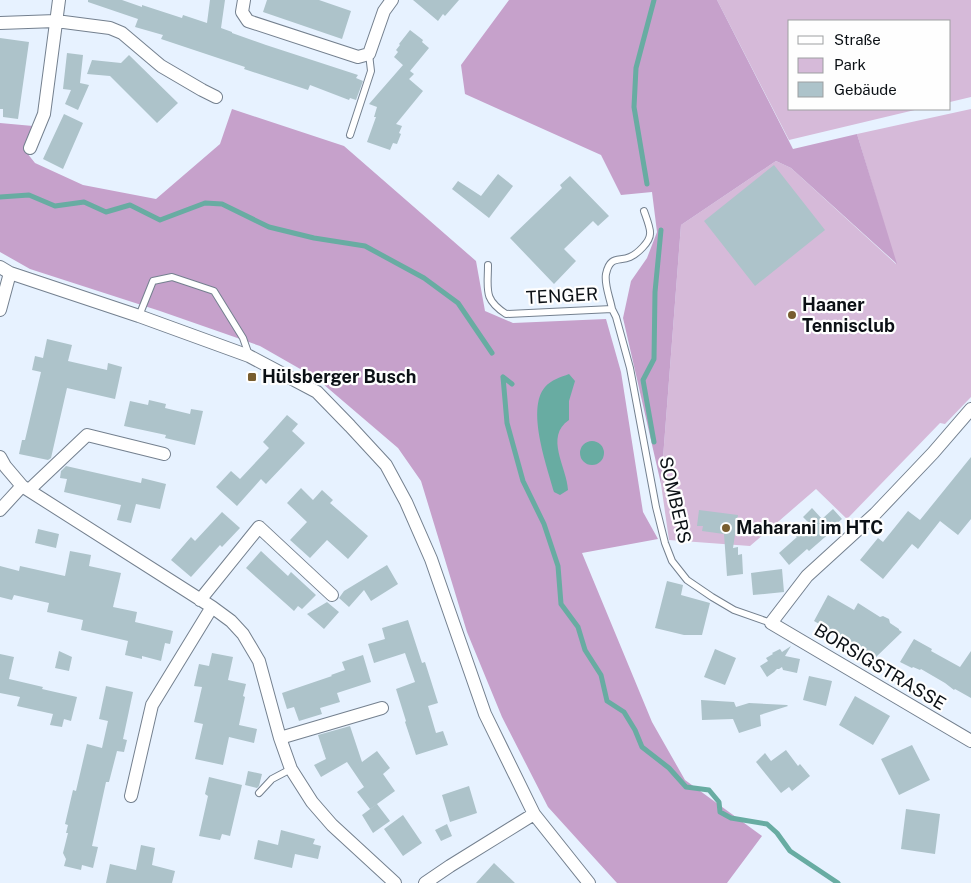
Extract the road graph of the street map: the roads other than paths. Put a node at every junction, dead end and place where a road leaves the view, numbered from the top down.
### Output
1 (59, 0) edge
2 (244, 0) edge
3 (392, 0) edge
4 (56, 21) junction
5 (0, 23) edge
6 (369, 54) junction
7 (216, 96) dead end
8 (350, 135) dead end
9 (30, 148) dead end
10 (644, 211) dead end
11 (488, 265) dead end
12 (5, 270) edge
13 (612, 309) junction
14 (0, 310) edge
15 (139, 316) junction
16 (249, 356) junction
17 (971, 409) edge
18 (164, 454) dead end
19 (0, 457) edge
20 (26, 488) junction
21 (0, 510) edge
22 (332, 595) dead end
23 (200, 600) junction
24 (212, 607) junction
25 (771, 623) junction
26 (382, 708) dead end
27 (280, 738) junction
28 (971, 741) edge
29 (291, 769) junction
30 (259, 792) dead end
31 (131, 796) dead end
32 (534, 814) junction
33 (396, 883) edge
34 (425, 883) edge
35 (588, 883) edge

1 - 4 street
2 - 6 street
3 - 6 street
4 - 5 street
4 - 7 street
4 - 9 street
6 - 8 lane
10 - 13 lane, TENGER
11 - 13 lane, TENGER
12 - 14 street
12 - 15 street
13 - 25 lane, SOMBERS
15 - 16 street
15 - 16 lane
16 - 32 street
17 - 25 street
18 - 20 street
19 - 20 street
20 - 21 street
20 - 23 street
22 - 23 street
23 - 24 street
24 - 27 street
24 - 31 street
25 - 28 street, BORSIGSTRASSE
26 - 27 street
27 - 29 street
29 - 30 lane
29 - 33 street
32 - 34 street
32 - 35 street

